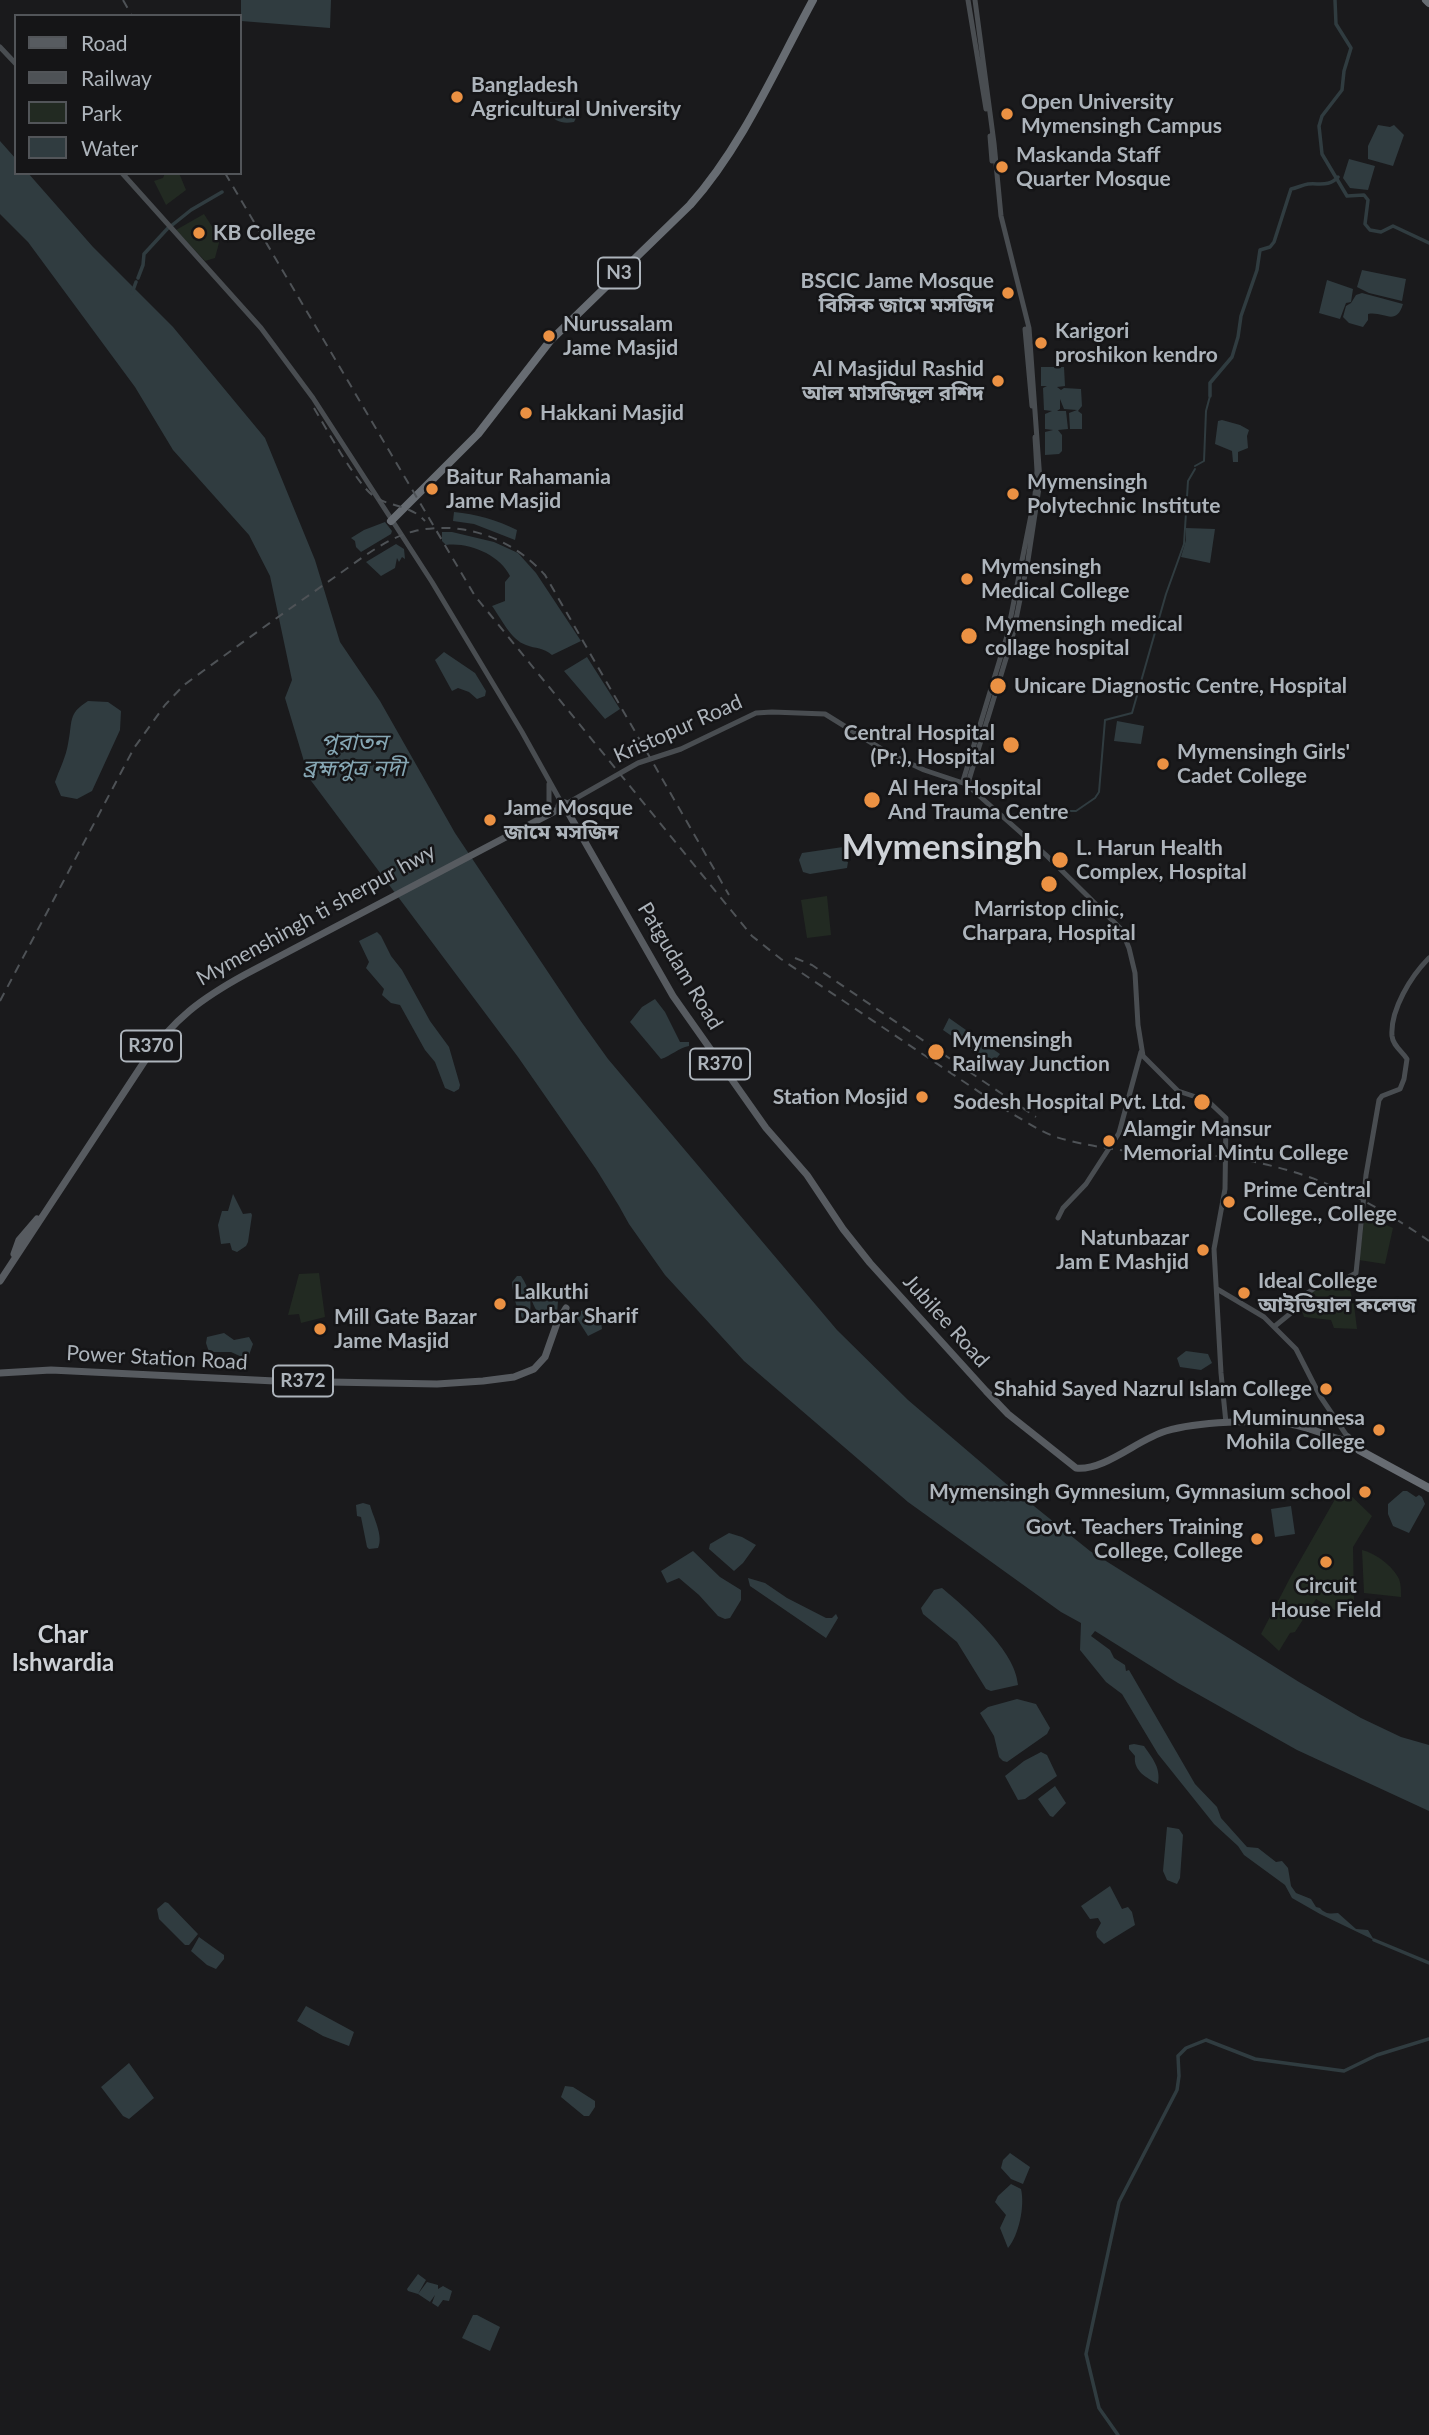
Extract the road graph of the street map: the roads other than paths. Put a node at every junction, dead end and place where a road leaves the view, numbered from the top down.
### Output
1 (813, 0) edge
2 (968, 0) edge
3 (975, 0) edge
4 (0, 47) edge
5 (14, 62) edge
6 (124, 175) edge
7 (391, 521) junction
8 (548, 777) junction
9 (965, 783) junction
10 (562, 805) junction
11 (541, 815) junction
12 (508, 834) junction
13 (1429, 958) edge
14 (1141, 1051) junction
15 (1058, 1218) dead end
16 (858, 1247) joint
17 (0, 1278) edge
18 (1217, 1289) junction
19 (566, 1308) dead end
20 (1275, 1326) junction
21 (0, 1373) edge
22 (1226, 1423) junction
23 (1343, 1437) junction
24 (1357, 1449) joint
25 (1429, 1488) edge

1 - 7 highway, N3
2 - 9 main road
3 - 9 main road
4 - 5 main road
6 - 7 main road
7 - 8 main road
8 - 10 main road
8 - 11 main road
9 - 10 main road, Kristopur Road
9 - 14 main road
10 - 11 main road, Kristopur Road
10 - 12 main road, Kristopur Road
10 - 16 main road, Patgudam Road / R370
11 - 12 main road, Kristopur Road
12 - 17 main road, Mymenshingh ti sherpur hwy / R370
13 - 20 main road
14 - 15 main road
14 - 18 main road
16 - 22 main road, Jubilee Road
18 - 20 main road
18 - 22 main road
19 - 21 main road, Power Station Road / R372
20 - 23 main road
22 - 23 main road
23 - 24 main road
24 - 25 highway

